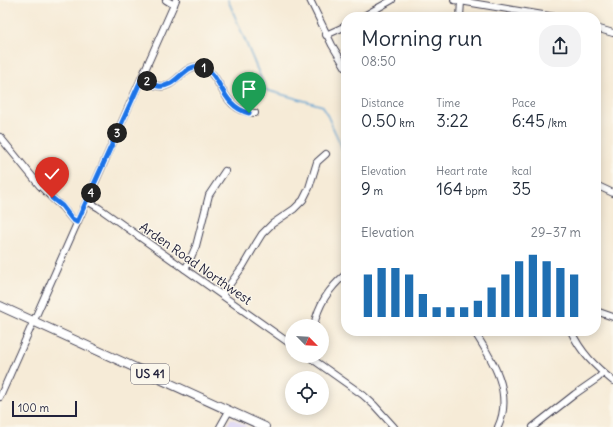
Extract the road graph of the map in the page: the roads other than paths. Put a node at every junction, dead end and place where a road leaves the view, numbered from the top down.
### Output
1 (166, 0) edge
2 (310, 0) edge
3 (392, 0) edge
4 (457, 1) edge
5 (175, 2) edge
6 (371, 12) edge
7 (459, 12) edge
8 (524, 12) edge
9 (341, 28) edge
10 (601, 29) edge
11 (613, 33) edge
12 (326, 35) junction
13 (341, 61) edge
14 (142, 78) junction
15 (254, 113) dead end
16 (0, 137) edge
17 (326, 154) dead end
18 (226, 171) dead end
19 (601, 187) edge
20 (613, 192) edge
21 (87, 201) junction
22 (77, 222) junction
23 (185, 269) junction
24 (341, 279) edge
25 (222, 295) junction
26 (0, 306) edge
27 (601, 313) edge
28 (613, 317) edge
29 (316, 319) edge
30 (34, 322) junction
31 (477, 336) edge
32 (574, 336) edge
33 (285, 340) edge
34 (319, 363) edge
35 (604, 373) junction
36 (613, 381) edge
37 (0, 397) edge
38 (229, 411) junction
39 (220, 427) edge
40 (265, 427) edge
41 (394, 427) edge
42 (498, 427) edge
43 (534, 427) edge

1 - 5 street
2 - 12 street
3 - 6 street
4 - 7 street
4 - 8 street
5 - 14 street
9 - 12 street
10 - 11 street
12 - 13 street
14 - 15 street
14 - 21 street
16 - 22 street
17 - 25 street
18 - 23 street
19 - 20 street
21 - 22 street
21 - 23 street, Arden Road Northwest
22 - 30 street
23 - 25 street, Arden Road Northwest
24 - 29 street
25 - 33 street, Arden Road Northwest
26 - 30 main road, US 41
27 - 28 street
30 - 37 street
30 - 38 main road, US 41
31 - 42 street
32 - 35 street
34 - 41 street
35 - 36 street
35 - 43 street
38 - 39 street
38 - 40 main road, US 41

